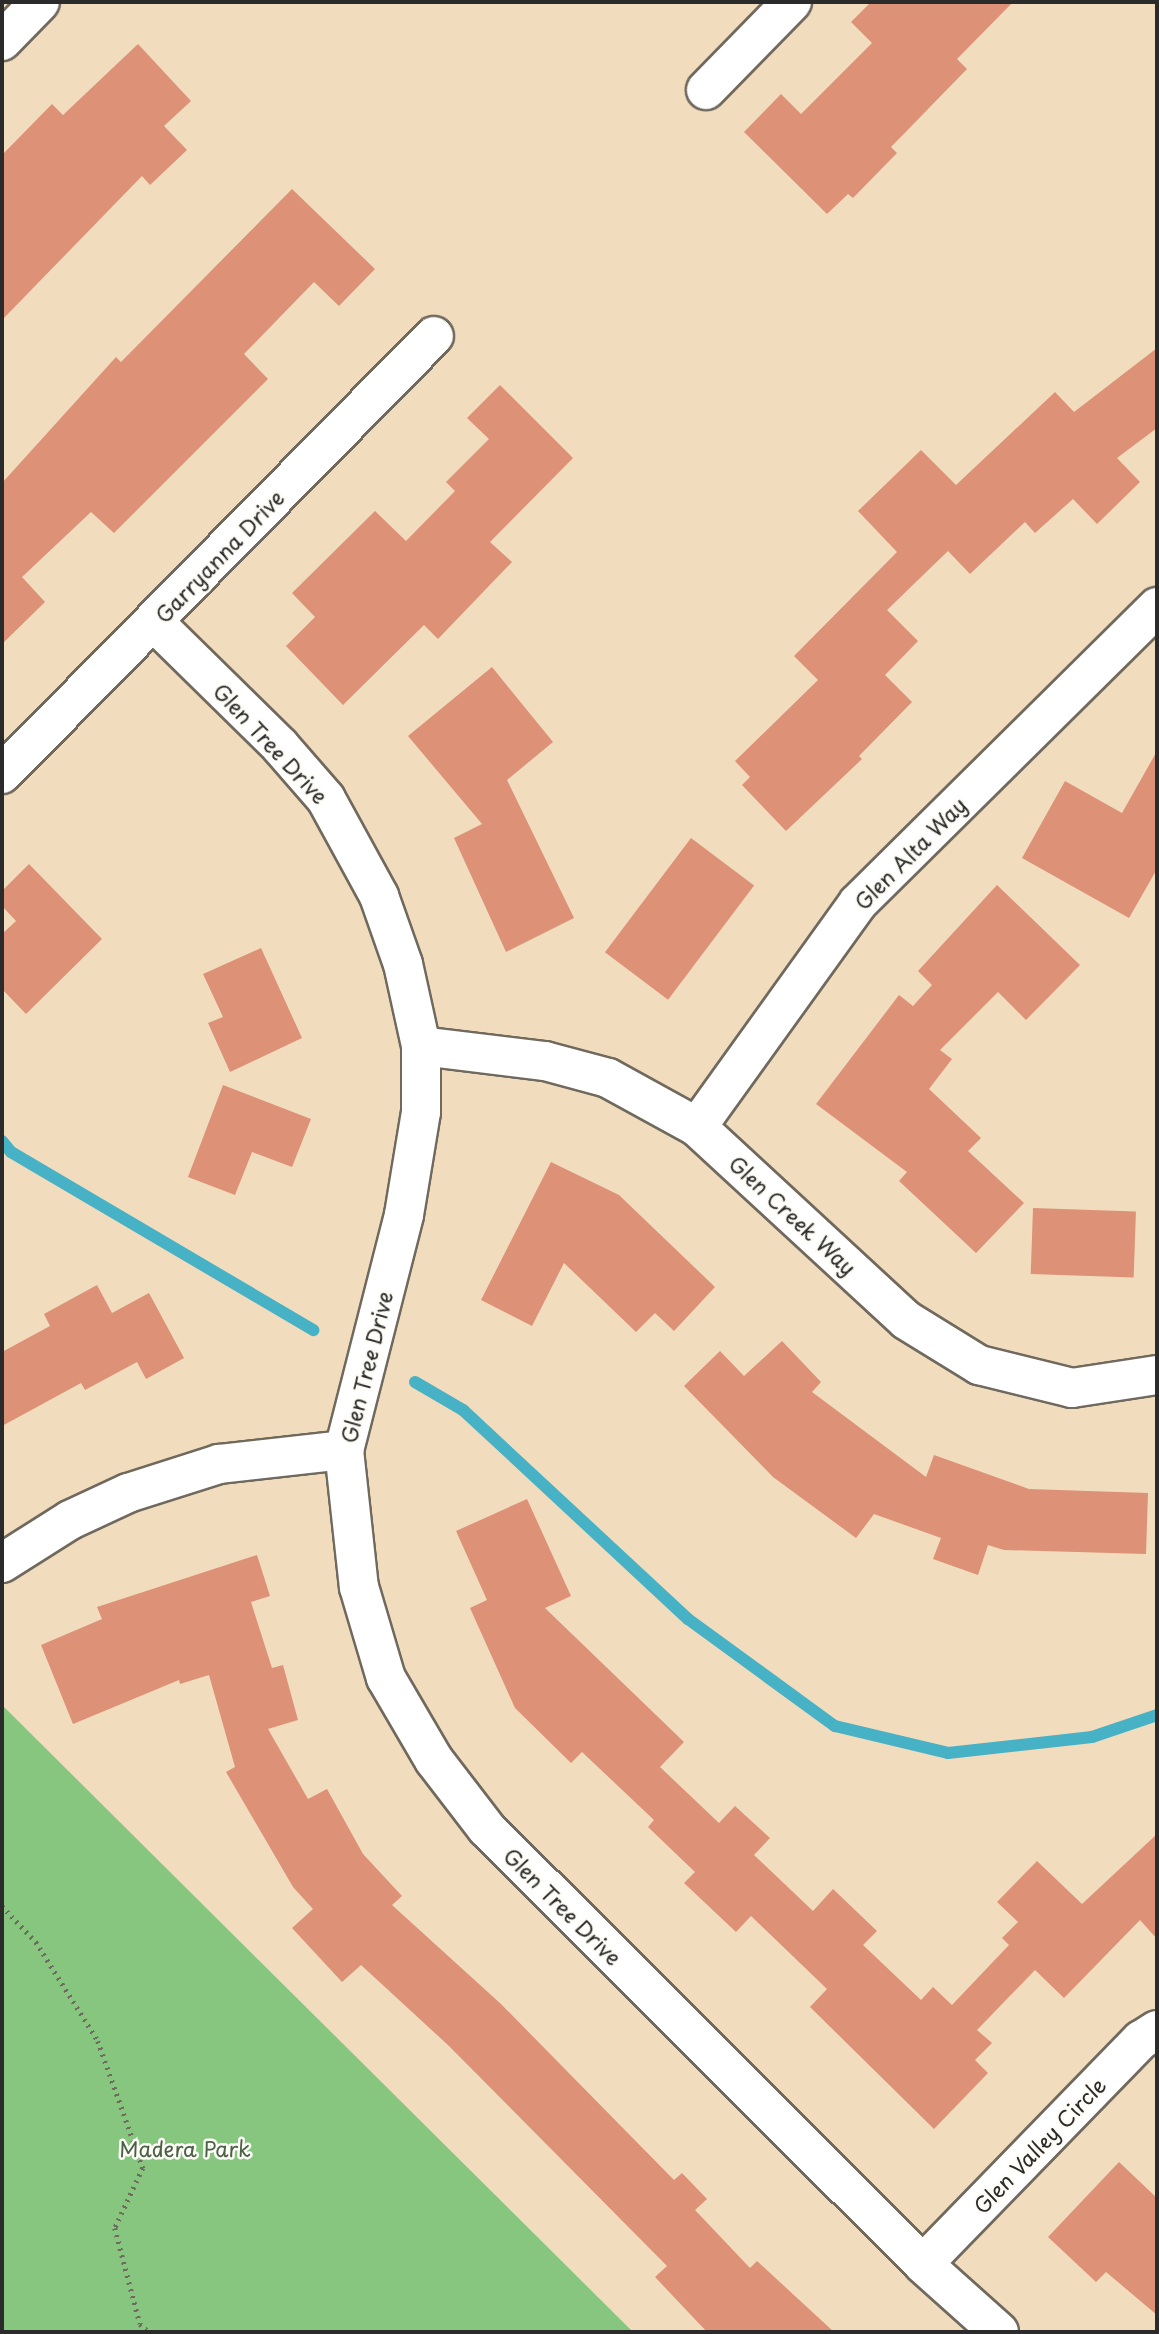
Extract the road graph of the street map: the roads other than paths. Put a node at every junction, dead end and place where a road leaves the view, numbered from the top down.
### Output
1 (40, 2) edge
2 (792, 2) edge
3 (2, 41) edge
4 (706, 90) dead end
5 (434, 336) dead end
6 (1157, 607) edge
7 (154, 622) junction
8 (2, 774) edge
9 (421, 1046) junction
10 (697, 1127) junction
11 (1157, 1375) edge
12 (344, 1450) junction
13 (2, 1563) edge
14 (1157, 2030) edge
15 (923, 2264) junction
16 (999, 2332) edge

1 - 3 street
2 - 4 street
5 - 7 street, Garryanna Drive
6 - 10 street, Glen Alta Way
7 - 8 street, Garryanna Drive
7 - 9 street, Glen Tree Drive
9 - 10 street, Glen Creek Way
9 - 12 street, Glen Tree Drive
10 - 11 street, Glen Creek Way
12 - 13 street
12 - 15 street, Glen Tree Drive
14 - 15 street, Glen Valley Circle
15 - 16 street, Glen Tree Drive

